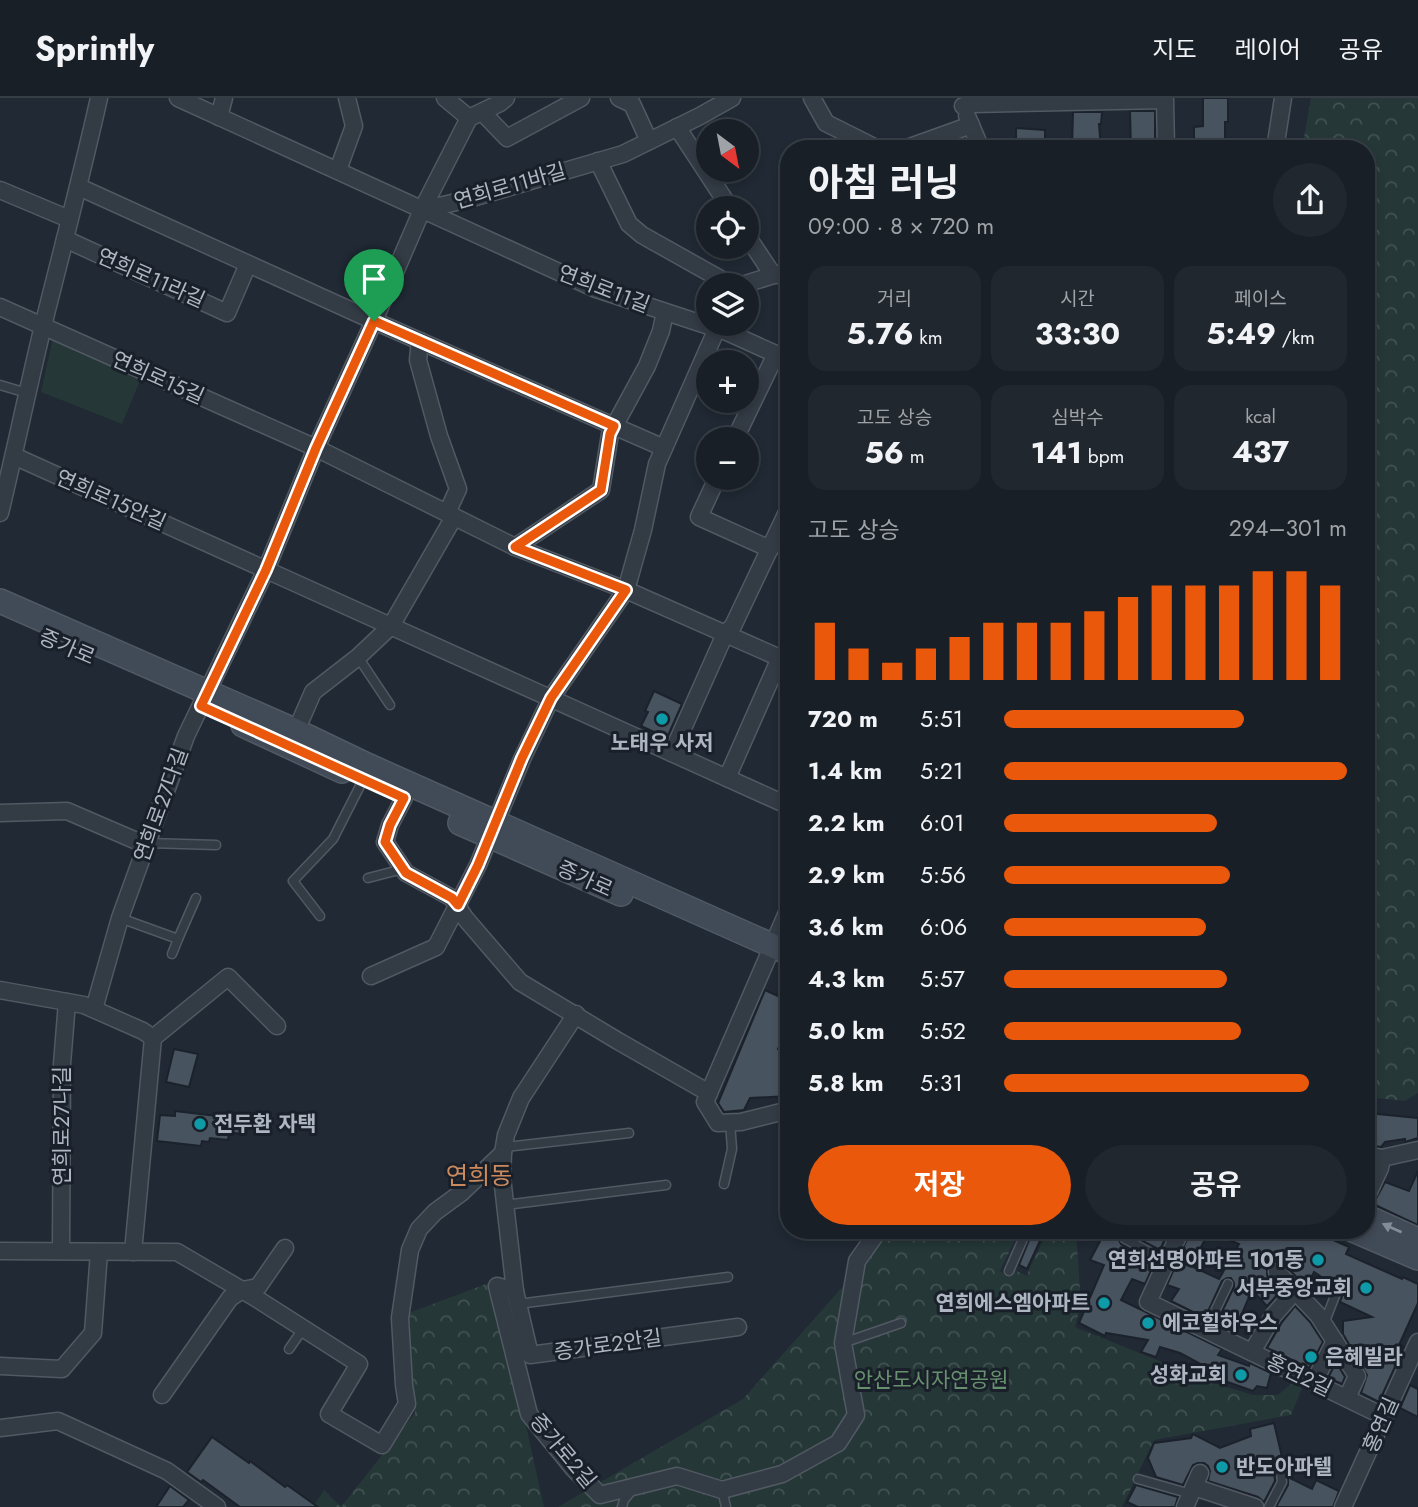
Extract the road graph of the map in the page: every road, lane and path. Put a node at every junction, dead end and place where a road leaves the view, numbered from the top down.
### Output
1 (99, 98) edge
2 (178, 98) edge
3 (224, 98) edge
4 (346, 98) edge
5 (445, 98) edge
6 (506, 98) edge
7 (581, 98) edge
8 (619, 98) edge
9 (732, 98) edge
10 (813, 98) edge
11 (1283, 98) edge
12 (967, 102) edge
13 (478, 109) edge
14 (219, 117) junction
15 (971, 125) junction
16 (677, 127) junction
17 (860, 140) edge
18 (929, 140) edge
19 (977, 140) edge
20 (1166, 140) edge
21 (1276, 140) edge
22 (649, 141) junction
23 (598, 161) junction
24 (338, 170) junction
25 (79, 187) junction
26 (0, 190) edge
27 (722, 196) edge
28 (422, 210) junction
29 (69, 219) junction
30 (65, 239) junction
31 (759, 251) edge
32 (248, 264) junction
33 (710, 273) edge
34 (780, 276) edge
35 (759, 281) edge
36 (0, 307) edge
37 (665, 312) junction
38 (696, 320) edge
39 (374, 321) junction
40 (43, 327) junction
41 (714, 336) edge
42 (739, 336) edge
43 (420, 341) junction
44 (780, 356) edge
45 (780, 360) edge
46 (0, 385) edge
47 (28, 393) junction
48 (614, 426) junction
49 (742, 427) edge
50 (316, 448) junction
51 (664, 448) junction
52 (8, 462) edge
53 (711, 490) edge
54 (0, 513) edge
55 (451, 515) junction
56 (780, 527) edge
57 (515, 547) junction
58 (770, 549) junction
59 (266, 570) junction
60 (626, 590) junction
61 (0, 601) edge
62 (0, 618) edge
63 (391, 626) junction
64 (725, 634) junction
65 (358, 657) junction
66 (780, 658) edge
67 (780, 668) edge
68 (551, 698) junction
69 (203, 699) junction
70 (390, 705) dead end
71 (296, 731) junction
72 (672, 753) junction
73 (727, 778) junction
74 (363, 780) junction
75 (404, 798) junction
76 (780, 802) edge
77 (0, 813) edge
78 (492, 830) junction
79 (148, 843) junction
80 (216, 845) dead end
81 (403, 869) junction
82 (368, 878) dead end
83 (196, 898) dead end
84 (458, 905) junction
85 (320, 916) dead end
86 (120, 918) junction
87 (178, 939) junction
88 (776, 953) edge
89 (172, 954) dead end
90 (371, 976) dead end
91 (0, 990) edge
92 (67, 1002) junction
93 (94, 1009) junction
94 (576, 1014) junction
95 (277, 1026) dead end
96 (153, 1038) junction
97 (709, 1093) junction
98 (780, 1116) edge
99 (730, 1122) junction
100 (629, 1133) dead end
101 (504, 1150) junction
102 (1415, 1151) edge
103 (1375, 1156) edge
104 (1375, 1158) edge
105 (1375, 1179) edge
106 (724, 1184) dead end
107 (666, 1185) dead end
108 (505, 1205) junction
109 (1375, 1221) edge
110 (873, 1239) edge
111 (1023, 1239) edge
112 (1125, 1239) dead end
113 (1177, 1239) edge
114 (1374, 1239) edge
115 (1418, 1240) edge
116 (285, 1248) dead end
117 (0, 1251) edge
118 (61, 1251) junction
119 (99, 1252) junction
120 (133, 1252) junction
121 (1418, 1258) edge
122 (1167, 1261) junction
123 (1009, 1270) dead end
124 (1277, 1272) dead end
125 (728, 1277) dead end
126 (1228, 1283) dead end
127 (1340, 1283) dead end
128 (241, 1291) junction
129 (1295, 1291) junction
130 (517, 1298) junction
131 (901, 1323) dead end
132 (1324, 1324) junction
133 (738, 1327) dead end
134 (303, 1329) junction
135 (1206, 1330) junction
136 (1335, 1341) junction
137 (1418, 1342) edge
138 (843, 1343) junction
139 (289, 1349) dead end
140 (1252, 1352) junction
141 (0, 1366) edge
142 (1314, 1382) junction
143 (162, 1395) dead end
144 (1347, 1398) junction
145 (1385, 1417) junction
146 (0, 1428) edge
147 (1280, 1464) dead end
148 (1138, 1479) dead end
149 (635, 1487) junction
150 (723, 1490) junction
151 (1192, 1490) edge
152 (217, 1507) edge
153 (622, 1507) edge
154 (726, 1507) edge
155 (1255, 1507) edge
156 (1269, 1507) edge
157 (1343, 1507) edge

1 - 25 street
2 - 14 street, 연희로11길
3 - 14 street
4 - 24 street
5 - 13 street
6 - 13 street
7 - 13 street
8 - 22 street
9 - 16 street, 연희로11바길
10 - 17 street
11 - 21 street
12 - 15 street
12 - 20 street
13 - 28 street
14 - 24 street, 연희로11길
15 - 18 street
15 - 19 street
16 - 22 street, 연희로11바길
16 - 27 street
22 - 23 street, 연희로11바길
23 - 28 street, 연희로11바길
23 - 33 street
24 - 28 street, 연희로11길
25 - 29 street
25 - 32 street
26 - 29 street
28 - 37 street, 연희로11길
28 - 39 street
29 - 30 street
30 - 32 street, 연희로11라길
30 - 40 street
31 - 34 street
32 - 39 street
34 - 35 street
36 - 40 street, 연희로15길
37 - 38 street, 연희로11길
37 - 48 street
39 - 43 street
39 - 50 street
40 - 47 street
40 - 50 street, 연희로15길
41 - 51 street
42 - 44 street, 연희로11길
43 - 48 street
43 - 55 street
45 - 49 street
46 - 47 lane
47 - 52 street
48 - 51 street
48 - 57 street
50 - 55 street, 연희로15길
50 - 59 street
51 - 60 street
52 - 54 street
52 - 59 street, 연희로15안길
53 - 58 street
55 - 57 street, 연희로15길
55 - 63 street
56 - 58 street
57 - 60 street, 연희로15길
58 - 64 street
59 - 63 street, 연희로15안길
59 - 69 street
60 - 64 street, 연희로15길
60 - 68 street
61 - 69 main road, 증가로
62 - 69 main road, 증가로
63 - 65 street
63 - 68 street, 연희로15안길
64 - 66 street, 연희로15길
64 - 72 street
65 - 70 lane
65 - 71 street
67 - 73 street
68 - 72 street, 연희로15안길
68 - 78 street
69 - 71 main road, 증가로
69 - 74 main road, 증가로
69 - 79 street, 연희로27다길
71 - 78 main road, 증가로
72 - 73 street, 연희로15안길
73 - 76 street, 연희로15안길
74 - 75 main road, 증가로
74 - 85 lane
75 - 78 main road, 증가로
75 - 81 street
77 - 79 street
78 - 84 street
78 - 88 main road, 증가로
79 - 80 lane
79 - 86 street, 연희로27다길
81 - 82 lane
81 - 84 street
83 - 87 lane
84 - 90 street
84 - 94 street
86 - 87 lane
86 - 93 street, 연희로27다길
87 - 89 lane
88 - 97 street
91 - 92 street
92 - 93 street
92 - 118 street, 연희로27나길
93 - 96 street
94 - 97 street
94 - 101 street, 증가로2안길
95 - 96 street
96 - 120 street
97 - 99 street
98 - 99 street
99 - 106 lane
100 - 101 lane
101 - 108 street, 증가로2안길
101 - 134 street
102 - 103 street
104 - 105 street
107 - 108 lane
108 - 130 street, 증가로2안길
115 -> 109 main road
110 - 138 street
111 - 123 lane
112 - 122 lane
113 - 122 street, 홍연2길
114 - 121 main road
116 - 128 street
117 - 118 street
118 - 119 street
119 - 120 street
119 - 141 street
120 - 128 street
122 - 135 street, 홍연2길
124 - 129 street, 홍연2길
125 - 130 lane
126 - 135 lane
127 - 132 lane
128 - 134 street
128 - 143 street
129 - 132 street, 홍연2길
129 - 140 street, 홍연2길
130 - 133 street, 증가로2안길
130 - 149 street, 증가로2길
131 - 138 lane
132 - 136 street, 홍연2길
134 - 139 lane
135 - 140 street, 홍연2길
136 - 142 street
136 - 144 street, 홍연2길
137 - 145 street, 홍연길
138 - 150 street
140 - 142 street, 홍연2길
142 - 144 street, 홍연2길
144 - 145 street, 홍연2길
145 - 157 street, 홍연길
146 - 152 street
147 - 156 lane
148 - 151 lane
149 - 150 street, 증가로2길
149 - 153 lane
150 - 154 lane
151 - 155 street

